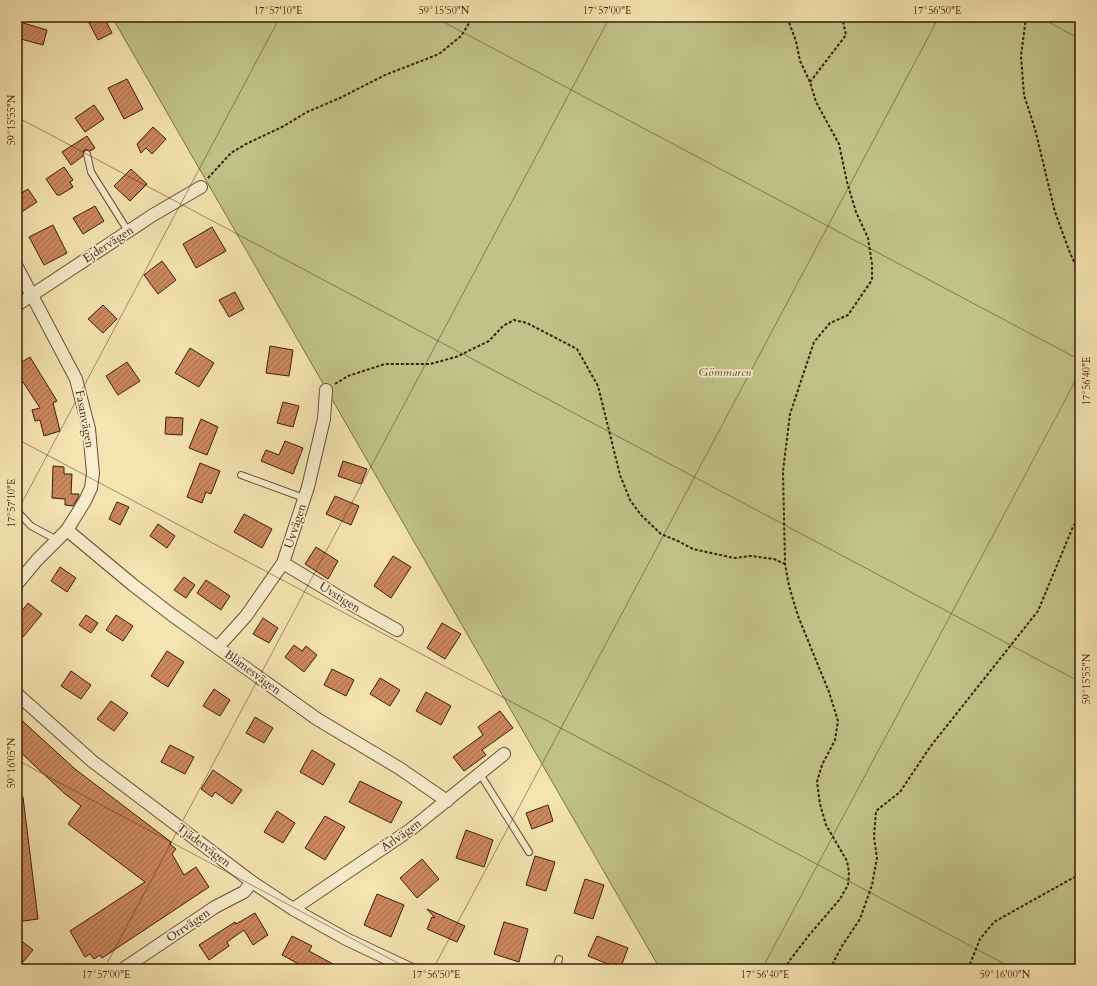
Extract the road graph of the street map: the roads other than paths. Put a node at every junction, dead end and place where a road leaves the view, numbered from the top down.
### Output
1 (88, 154) dead end
2 (201, 186) road end
3 (128, 231) junction
4 (17, 267) edge
5 (33, 295) junction
6 (17, 304) edge
7 (324, 389) road end
8 (240, 475) dead end
9 (304, 498) junction
10 (17, 512) edge
11 (67, 530) junction
12 (57, 540) junction
13 (283, 563) junction
14 (17, 584) edge
15 (397, 630) dead end
16 (218, 647) junction
17 (17, 694) edge
18 (504, 754) dead end
19 (480, 774) junction
20 (447, 801) junction
21 (529, 852) dead end
22 (252, 882) junction
23 (293, 909) junction
24 (560, 959) dead end
25 (123, 969) edge
26 (409, 969) edge
27 (556, 969) edge

1 - 3 lane
2 - 3 street, Ejdervägen
3 - 5 street, Ejdervägen
4 - 5 street, Fasanvägen
5 - 6 street, Ejdervägen
5 - 11 street, Fasanvägen
7 - 9 street, Uvvägen
8 - 9 lane
9 - 13 street, Uvvägen
10 - 12 lane
11 - 12 street, Fasanvägen
11 - 16 street, Blåmesvägen
12 - 14 street, Fasanvägen
13 - 15 street, Uvstigen
13 - 16 street, Uvvägen
16 - 20 street, Blåmesvägen
17 - 22 street, Tjädervägen
18 - 19 street, Ärlvägen
19 - 20 street, Ärlvägen
19 - 21 lane
20 - 23 street, Ärlvägen
22 - 23 street, Tjädervägen
22 - 25 street, Orrvägen
23 - 26 street, Tjädervägen
24 - 27 lane

